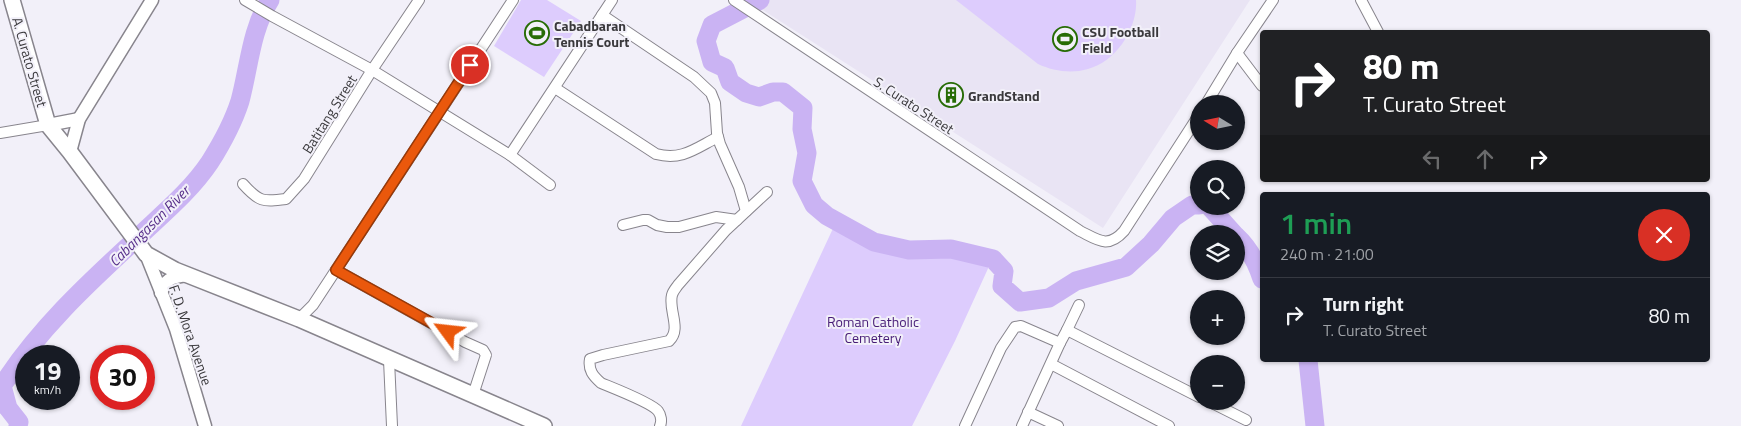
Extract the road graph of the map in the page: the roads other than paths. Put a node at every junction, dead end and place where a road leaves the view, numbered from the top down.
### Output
1 (12, 0) edge
2 (152, 0) edge
3 (245, 0) edge
4 (419, 0) edge
5 (513, 0) edge
6 (612, 0) edge
7 (734, 0) edge
8 (1273, 0) edge
9 (1361, 0) edge
10 (602, 14) junction
11 (1377, 30) edge
12 (1237, 53) junction
13 (372, 70) junction
14 (1260, 83) edge
15 (555, 88) junction
16 (1211, 95) edge
17 (440, 111) junction
18 (79, 119) junction
19 (48, 125) junction
20 (1190, 130) edge
21 (0, 133) edge
22 (718, 137) junction
23 (70, 152) junction
24 (510, 155) junction
25 (243, 184) dead end
26 (550, 185) dead end
27 (767, 192) dead end
28 (746, 211) junction
29 (737, 220) junction
30 (623, 225) dead end
31 (140, 246) junction
32 (336, 270) junction
33 (187, 275) junction
34 (161, 292) junction
35 (1079, 305) dead end
36 (306, 322) junction
37 (1067, 330) junction
38 (1060, 343) junction
39 (389, 360) junction
40 (1051, 364) junction
41 (1190, 392) edge
42 (473, 395) junction
43 (1226, 410) edge
44 (1028, 412) junction
45 (1246, 420) dead end
46 (205, 426) edge
47 (392, 426) edge
48 (544, 426) edge
49 (660, 426) edge
50 (965, 426) edge
51 (1022, 426) edge
52 (1058, 426) edge
53 (1169, 426) edge

1 - 19 main road, A. Curato Street
2 - 18 street
3 - 13 street
4 - 13 street, Batitang Street
5 - 17 street
6 - 10 street
7 - 20 street, S. Curato Street
8 - 12 street
9 - 11 street
10 - 15 street
10 - 22 street
12 - 14 street
12 - 16 street
13 - 17 street
13 - 25 street, Batitang Street
15 - 22 street
15 - 24 street
17 - 24 street
17 - 32 street
18 - 19 street
18 - 23 street
19 - 21 street
19 - 23 main road
22 - 28 street
23 - 31 main road
24 - 26 street
27 - 28 street
28 - 29 street
29 - 30 street
29 - 49 street
31 - 33 main road
31 - 34 street, F. D. Mora Avenue
32 - 36 street
32 - 42 street
33 - 34 street
33 - 36 main road
34 - 46 street, F. D. Mora Avenue
35 - 37 street
36 - 39 main road
37 - 38 street
37 - 41 street
38 - 40 street
38 - 50 street
39 - 42 main road
39 - 47 street
40 - 44 street
40 - 53 street
42 - 48 main road
43 - 45 street
44 - 51 street
44 - 52 street

